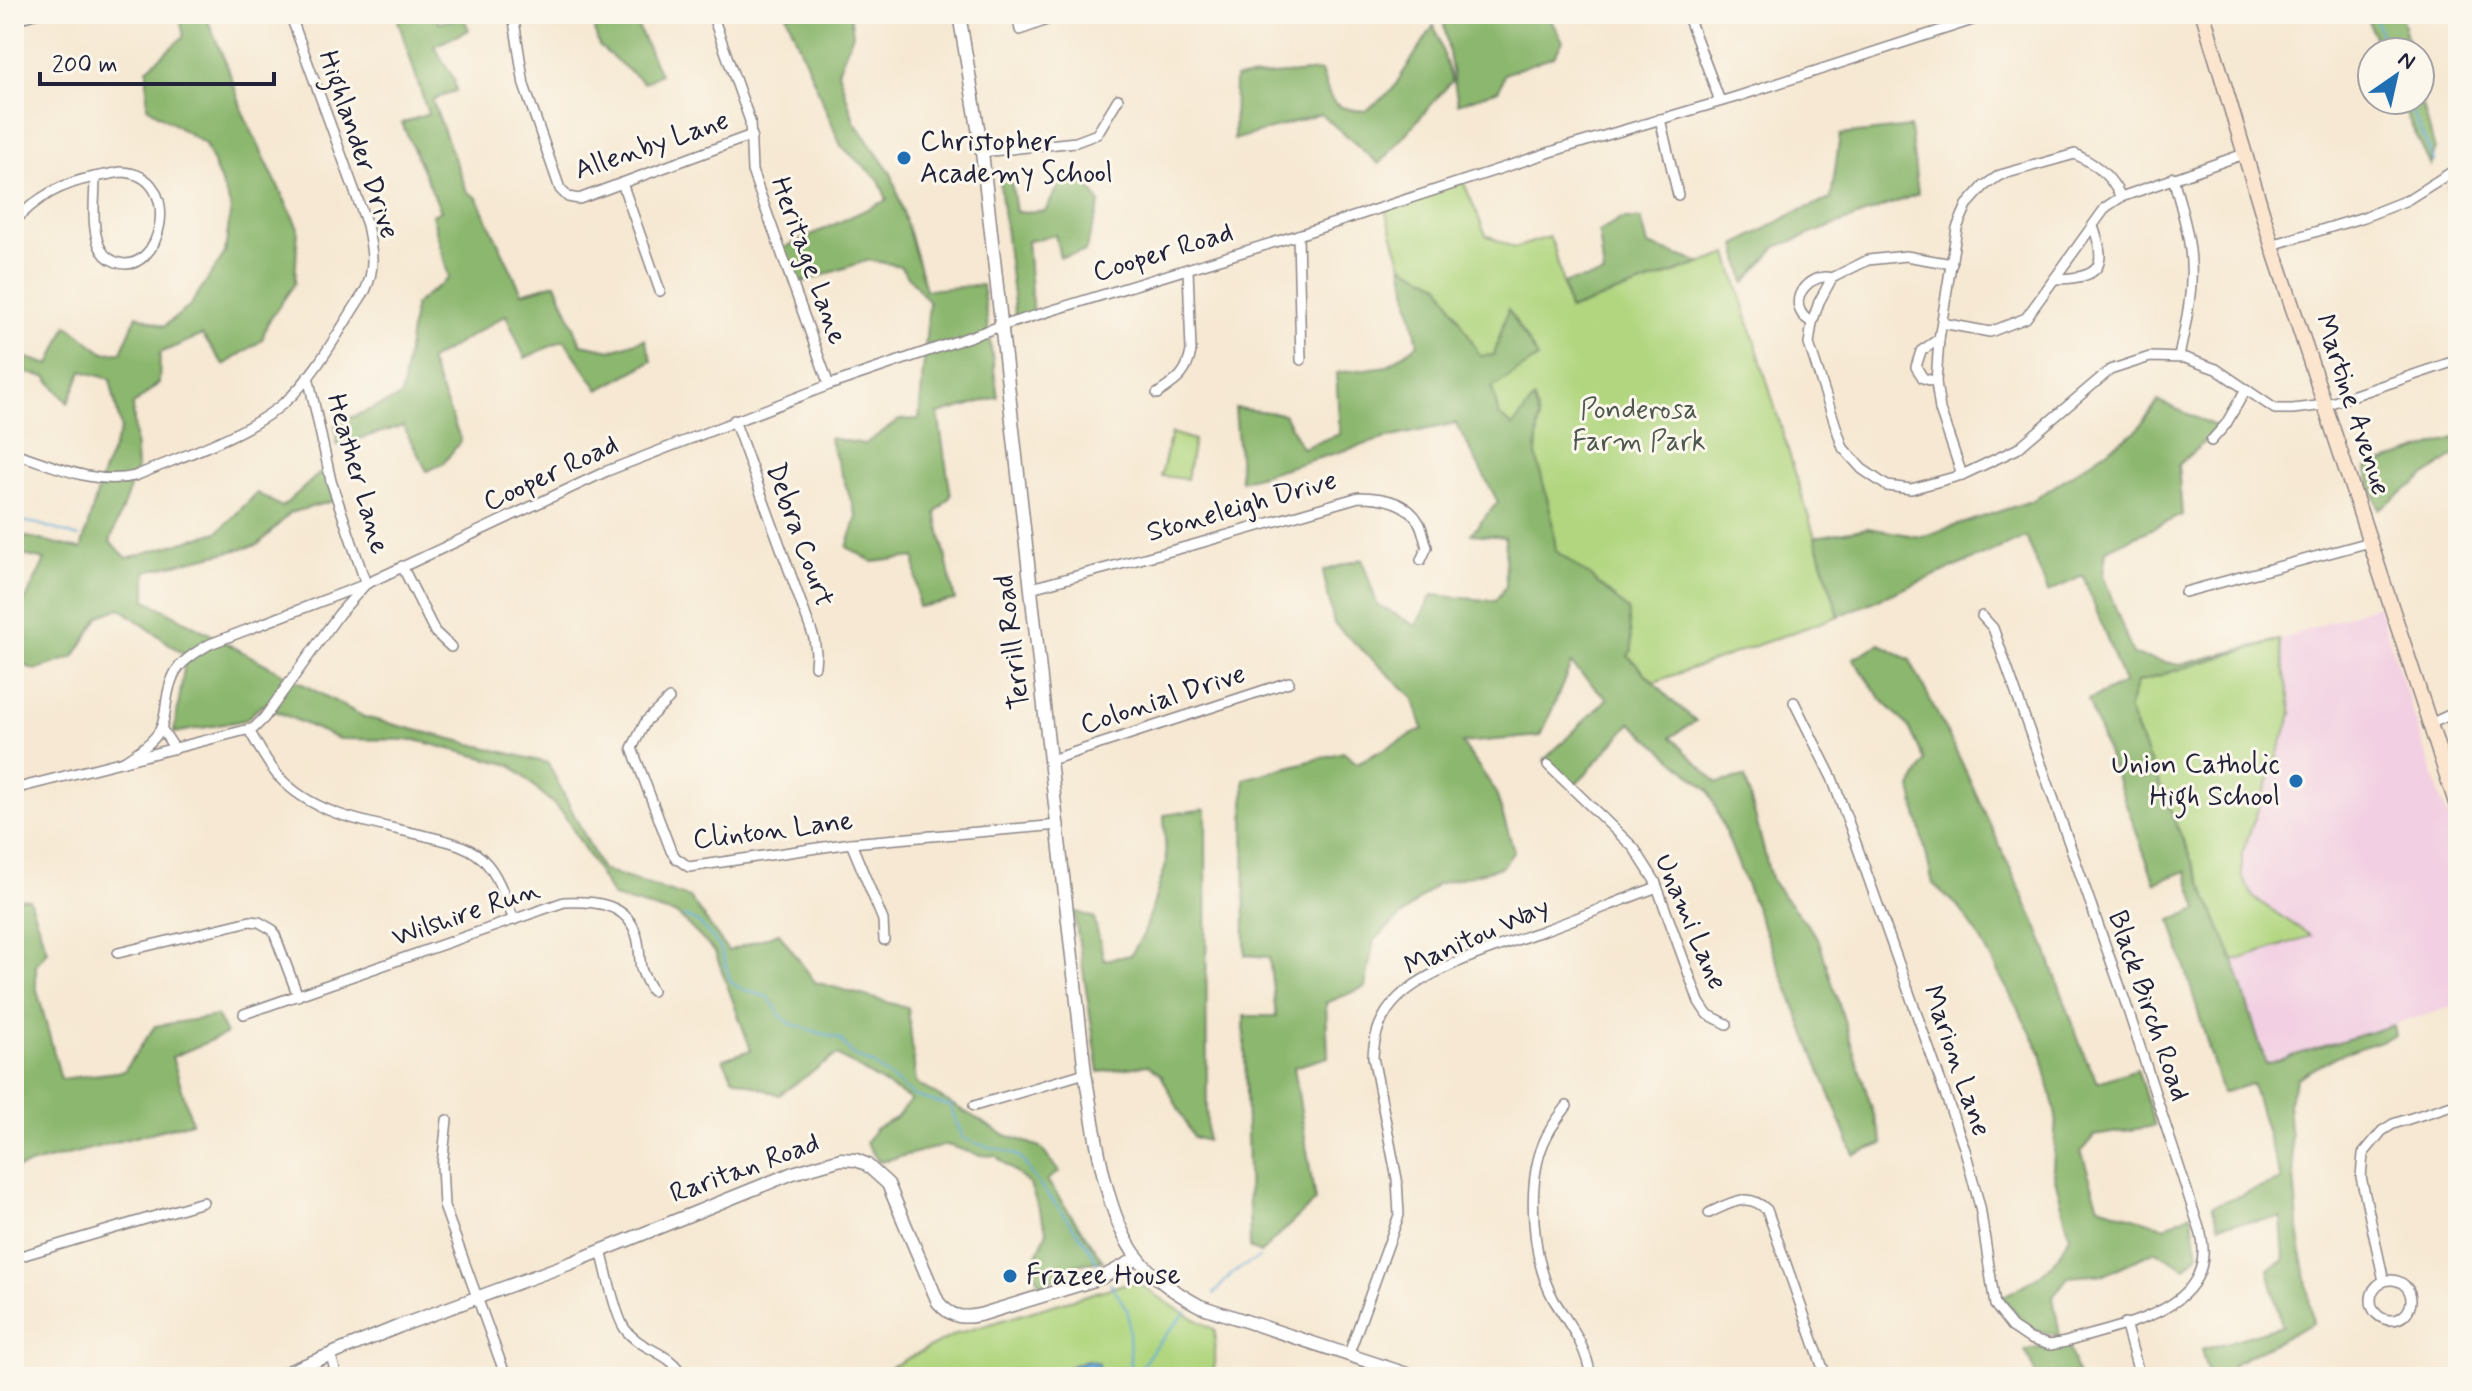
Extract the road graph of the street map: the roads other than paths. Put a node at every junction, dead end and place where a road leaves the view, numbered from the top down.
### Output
1 (34, 14) edge
2 (290, 14) edge
3 (513, 14) edge
4 (712, 14) edge
5 (959, 14) edge
6 (1017, 14) edge
7 (1063, 14) edge
8 (1687, 14) edge
9 (1991, 14) edge
10 (2203, 14) edge
11 (14, 20) edge
12 (1118, 99) dead end
13 (1720, 101) junction
14 (1660, 119) junction
15 (752, 135) junction
16 (982, 152) junction
17 (2244, 154) junction
18 (2458, 168) edge
19 (95, 177) junction
20 (2173, 177) junction
21 (622, 183) junction
22 (1678, 195) dead end
23 (2121, 197) junction
24 (14, 222) edge
25 (2093, 226) junction
26 (1298, 235) junction
27 (2272, 245) junction
28 (1952, 264) junction
29 (1188, 269) junction
30 (1832, 278) junction
31 (2055, 279) junction
32 (660, 291) dead end
33 (1812, 323) junction
34 (1942, 323) junction
35 (1001, 326) junction
36 (1939, 339) junction
37 (2179, 357) junction
38 (1301, 360) dead end
39 (2458, 360) edge
40 (308, 376) junction
41 (1936, 382) junction
42 (829, 385) junction
43 (2246, 389) junction
44 (1157, 394) dead end
45 (2324, 405) junction
46 (734, 420) junction
47 (2211, 441) dead end
48 (14, 453) edge
49 (1962, 475) junction
50 (2370, 542) junction
51 (1421, 560) dead end
52 (402, 566) junction
53 (366, 584) junction
54 (1031, 588) junction
55 (2185, 592) dead end
56 (326, 598) junction
57 (339, 614) junction
58 (1982, 616) dead end
59 (451, 647) dead end
60 (815, 666) dead end
61 (1289, 682) dead end
62 (669, 699) dead end
63 (1794, 702) dead end
64 (2458, 711) edge
65 (2430, 724) junction
66 (161, 728) junction
67 (249, 730) junction
68 (175, 749) junction
69 (1051, 760) junction
70 (122, 762) junction
71 (1548, 765) dead end
72 (14, 789) edge
73 (2458, 809) edge
74 (1059, 825) junction
75 (851, 843) junction
76 (1657, 887) junction
77 (514, 920) junction
78 (884, 940) dead end
79 (118, 953) dead end
80 (652, 991) dead end
81 (298, 996) junction
82 (244, 1014) dead end
83 (1727, 1024) dead end
84 (1085, 1073) junction
85 (2458, 1103) edge
86 (974, 1106) dead end
87 (1567, 1106) dead end
88 (447, 1120) dead end
89 (203, 1202) dead end
90 (1709, 1213) dead end
91 (601, 1250) junction
92 (14, 1258) edge
93 (1138, 1258) junction
94 (2384, 1281) junction
95 (479, 1297) junction
96 (2125, 1323) junction
97 (331, 1356) junction
98 (1348, 1356) junction
99 (276, 1377) edge
100 (337, 1377) edge
101 (506, 1377) edge
102 (683, 1377) edge
103 (1416, 1377) edge
104 (1591, 1377) edge
105 (1826, 1377) edge
106 (2140, 1377) edge

1 - 11 street
2 - 40 street, Highlander Drive
3 - 21 street, Allenby Lane
4 - 15 street, Heritage Lane
5 - 16 street, Terrill Road
6 - 7 street
8 - 13 street
9 - 13 street, Cooper Road
10 - 17 main road, Martine Avenue
12 - 16 street
13 - 14 street, Cooper Road
14 - 22 street
14 - 26 street, Cooper Road
15 - 21 street, Allenby Lane
15 - 42 street, Heritage Lane
16 - 35 street, Terrill Road
17 - 20 street
17 - 27 main road, Martine Avenue
18 - 27 street
19 - 19 street
19 - 24 street
20 - 23 street
20 - 37 street
21 - 32 street
23 - 25 street
23 - 28 street
25 - 31 street
25 - 31 street
26 - 29 street, Cooper Road
26 - 38 street
27 - 45 main road, Martine Avenue
28 - 30 street
28 - 34 street
29 - 35 street, Cooper Road
29 - 44 street
30 - 33 street
30 - 33 street
31 - 34 street
33 - 49 street
34 - 36 street
35 - 42 street, Cooper Road
35 - 54 street, Terrill Road
36 - 41 street
36 - 41 street
37 - 43 street
37 - 49 street
39 - 45 street
40 - 48 street, Highlander Drive
40 - 53 street, Heather Lane
41 - 49 street
42 - 46 street, Cooper Road
43 - 45 street
43 - 47 street
45 - 50 main road, Martine Avenue
46 - 52 street, Cooper Road
46 - 60 street, Debra Court
50 - 55 street
50 - 65 main road, Martine Avenue
51 - 54 street, Stoneleigh Drive
52 - 53 street, Cooper Road
52 - 59 street
53 - 56 street, Cooper Road
53 - 57 street, Cooper Road
54 - 69 street, Terrill Road
56 - 57 street
56 - 66 street, Cooper Road
57 - 67 street, Cooper Road
58 - 96 street, Black Birch Road
61 - 69 street, Colonial Drive
62 - 75 street, Clinton Lane
63 - 96 street, Marion Lane
64 - 65 street
65 - 73 main road, Martine Avenue
66 - 68 street
66 - 70 street
67 - 68 street
67 - 77 street
68 - 70 street
69 - 74 street, Terrill Road
70 - 72 street
71 - 76 street, Unami Lane
74 - 75 street, Clinton Lane
74 - 84 street, Terrill Road
75 - 78 street
76 - 83 street, Unami Lane
76 - 98 street, Manitou Way
77 - 80 street, Wilshire Run
77 - 81 street, Wilshire Run
79 - 81 street
81 - 82 street, Wilshire Run
84 - 86 street
84 - 93 street, Terrill Road
85 - 94 street
87 - 104 street
88 - 95 street
89 - 92 street
90 - 105 street
91 - 93 street, Raritan Road
91 - 95 street, Raritan Road
91 - 102 street
93 - 98 street
94 - 94 street
95 - 97 street, Raritan Road
95 - 101 street
96 - 106 street
97 - 99 street, Raritan Road
97 - 100 street
98 - 103 street

